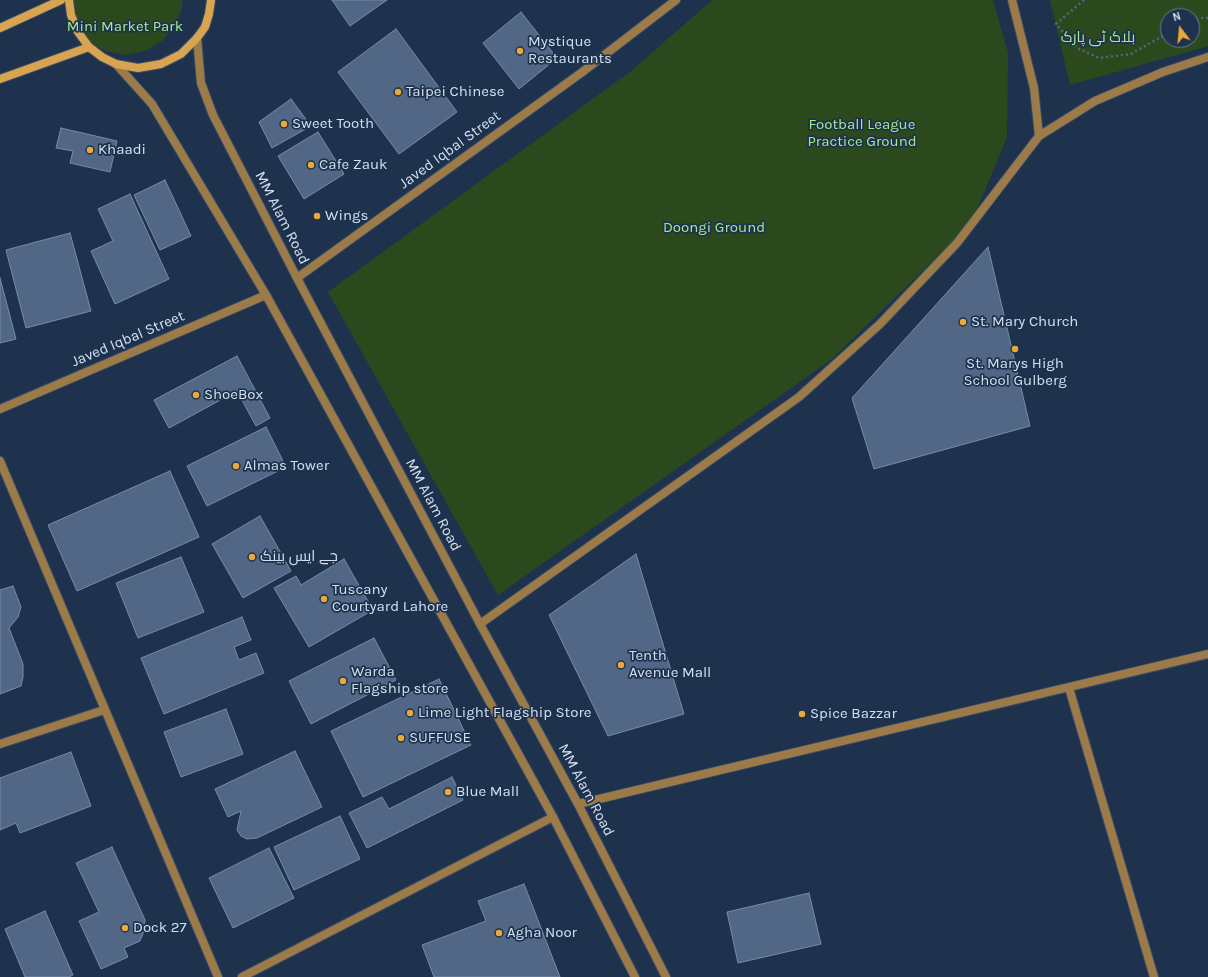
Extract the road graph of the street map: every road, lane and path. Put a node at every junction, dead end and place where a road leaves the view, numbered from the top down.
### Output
1 (61, 0) edge
2 (69, 0) edge
3 (211, 0) edge
4 (676, 0) edge
5 (1012, 0) edge
6 (1084, 0) edge
7 (0, 28) edge
8 (198, 38) junction
9 (1160, 38) edge
10 (89, 47) junction
11 (1208, 57) edge
12 (116, 64) junction
13 (0, 79) edge
14 (1039, 136) junction
15 (297, 278) junction
16 (266, 295) junction
17 (0, 410) edge
18 (0, 461) edge
19 (480, 624) junction
20 (1208, 654) edge
21 (1069, 688) junction
22 (104, 710) junction
23 (0, 744) edge
24 (578, 804) junction
25 (553, 817) junction
26 (218, 977) edge
27 (242, 977) edge
28 (635, 977) edge
29 (666, 977) edge
30 (1154, 977) edge

1 - 7 main road
2 - 10 main road
3 - 8 main road
4 - 15 street, Javed Iqbal Street
5 - 14 street
6 - 9 path
8 - 12 main road
8 - 15 street, MM Alam Road
10 - 12 main road
10 - 13 main road
11 - 14 street
12 - 16 street
14 - 19 street
15 - 19 street, MM Alam Road
16 - 17 street, Javed Iqbal Street
16 - 25 street
18 - 22 street
19 - 24 street, MM Alam Road
20 - 21 street
21 - 24 street
21 - 30 street
22 - 23 street
22 - 26 street
24 - 29 street, MM Alam Road
25 - 27 street
25 - 28 street

